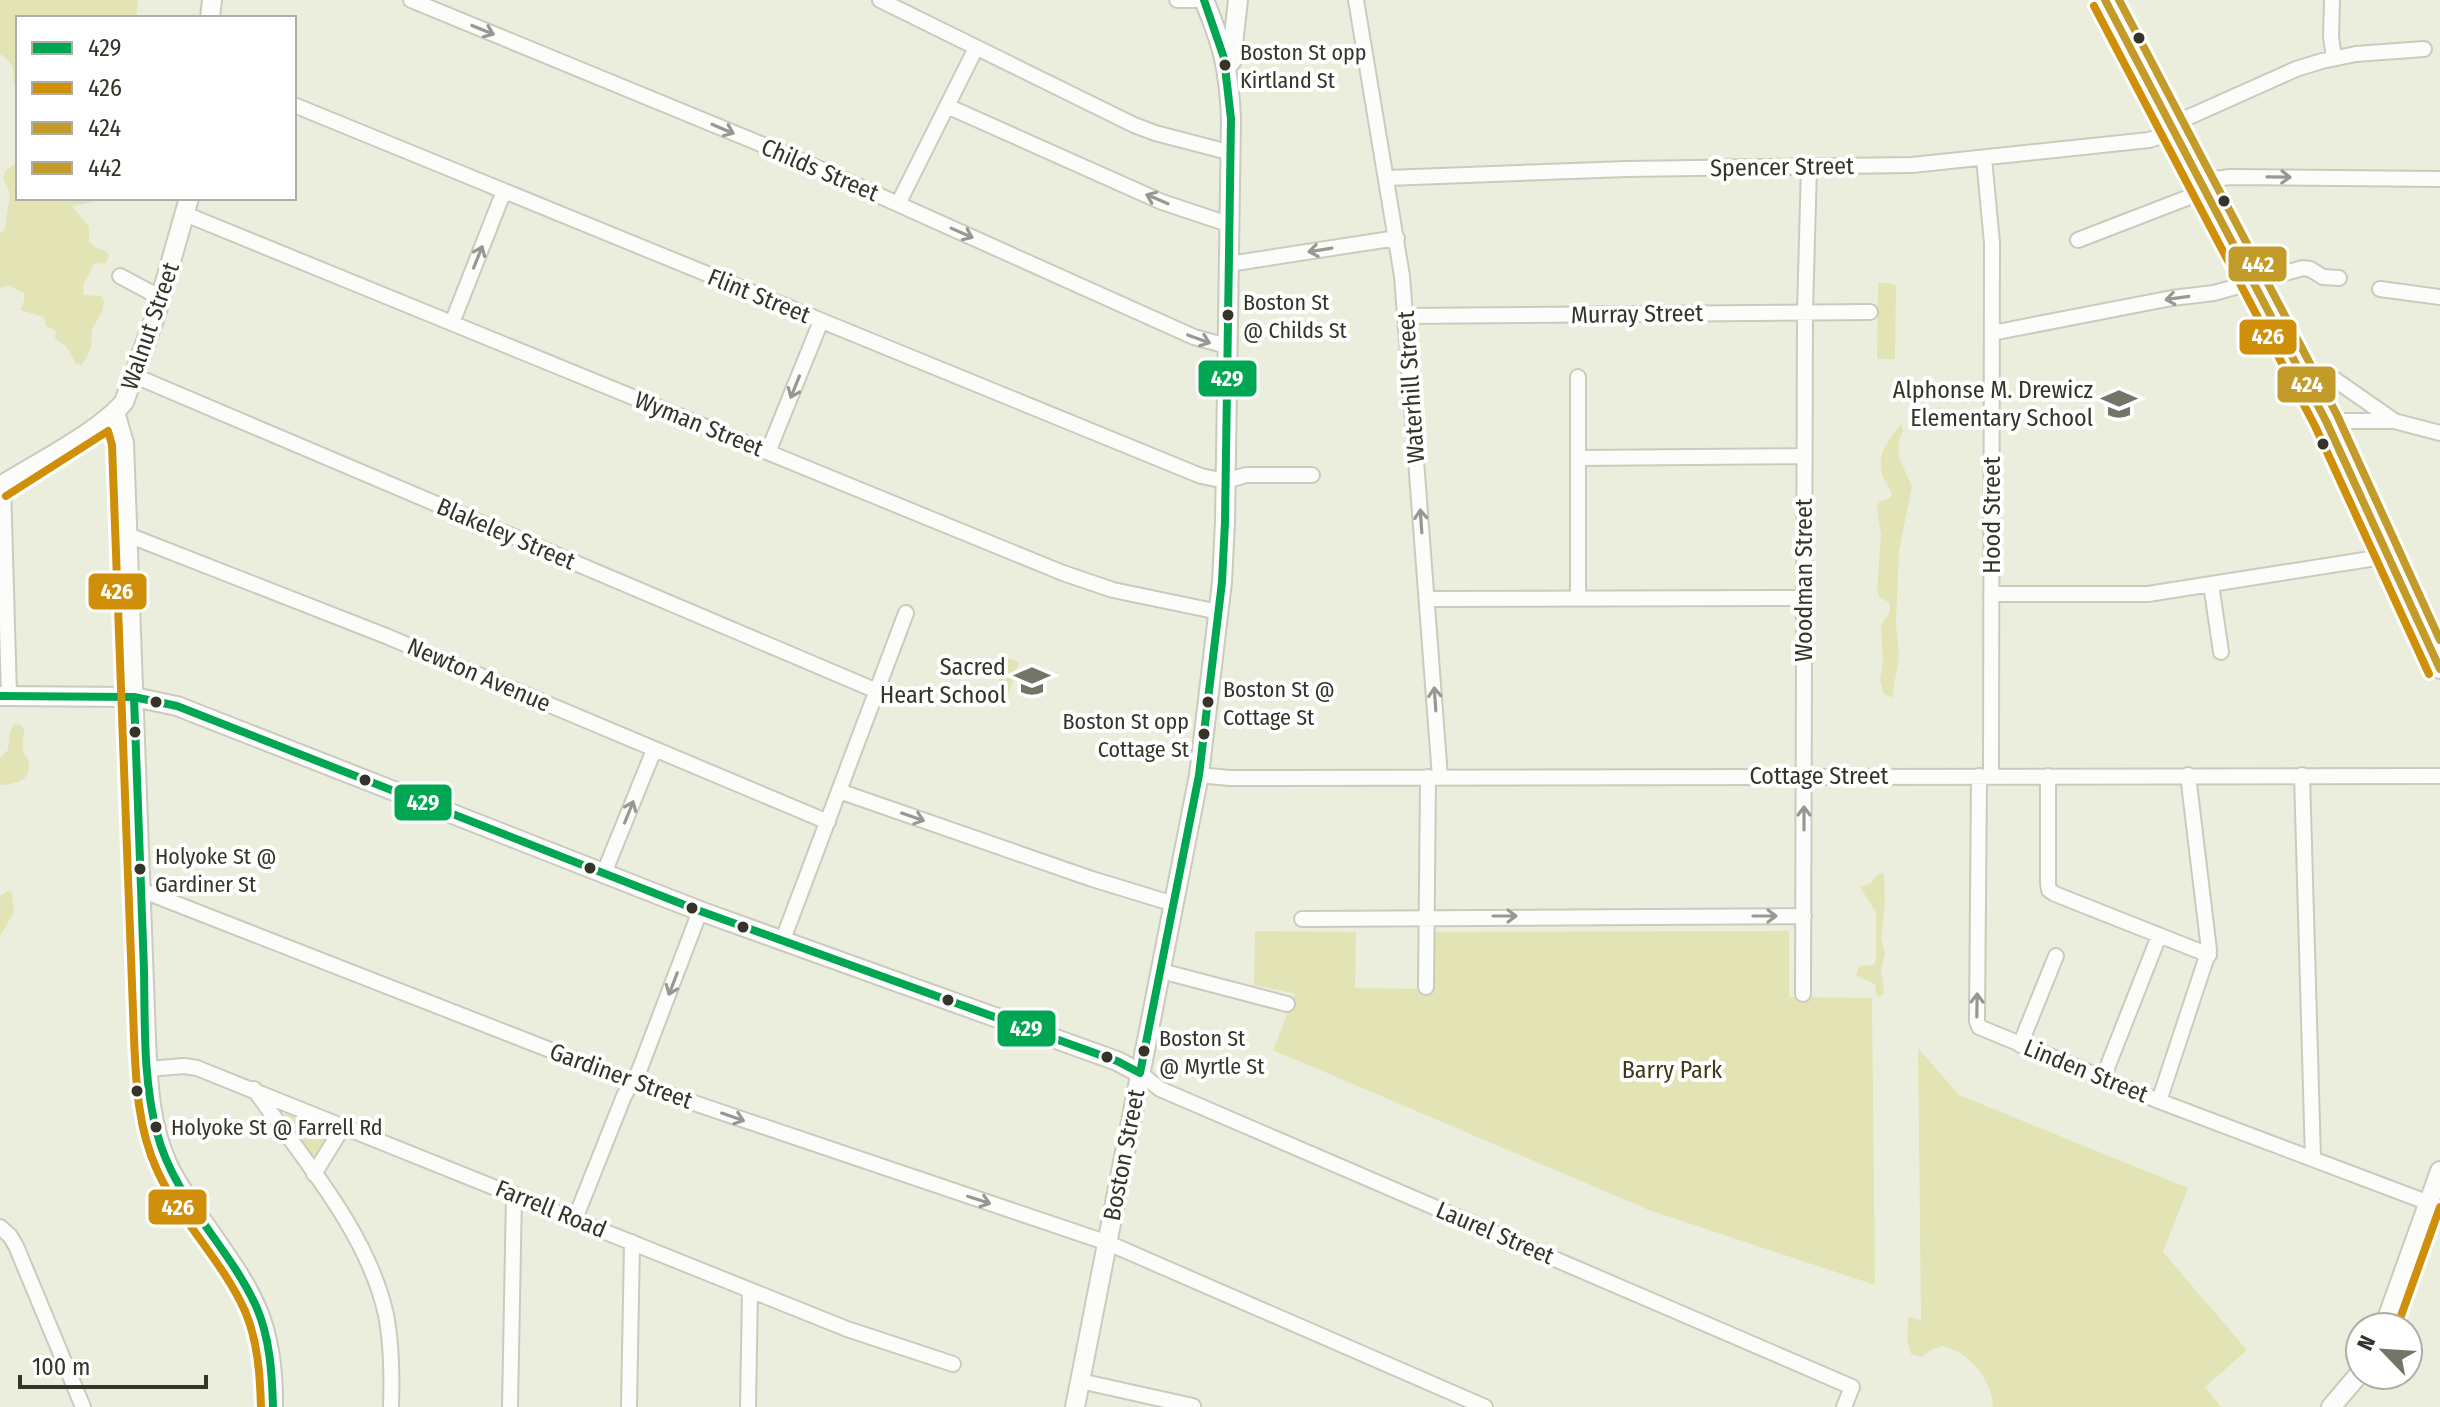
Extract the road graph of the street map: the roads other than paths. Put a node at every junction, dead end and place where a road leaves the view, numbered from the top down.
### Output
1 (411, 0) edge
2 (880, 0) edge
3 (1177, 0) edge
4 (1196, 0) edge
5 (1204, 0) edge
6 (1238, 0) edge
7 (1356, 0) edge
8 (2105, 0) edge
9 (2332, 0) edge
10 (976, 48) junction
11 (2424, 49) dead end
12 (2334, 57) junction
13 (1230, 85) junction
14 (296, 106) edge
15 (947, 106) junction
16 (2173, 129) junction
17 (1232, 153) junction
18 (1984, 158) junction
19 (1809, 166) junction
20 (1387, 178) junction
21 (2440, 179) edge
22 (2204, 188) junction
23 (504, 191) junction
24 (898, 204) junction
25 (187, 206) edge
26 (1231, 225) junction
27 (1397, 238) junction
28 (2078, 240) dead end
29 (1229, 264) junction
30 (120, 276) dead end
31 (2339, 278) dead end
32 (2253, 282) junction
33 (2380, 289) dead end
34 (2440, 297) edge
35 (161, 298) junction
36 (1805, 312) junction
37 (1870, 312) dead end
38 (1405, 316) junction
39 (821, 321) junction
40 (452, 323) junction
41 (1992, 333) junction
42 (1227, 346) junction
43 (135, 376) junction
44 (1578, 377) dead end
45 (2307, 383) junction
46 (115, 412) junction
47 (2326, 421) junction
48 (2394, 421) junction
49 (2440, 433) edge
50 (768, 452) junction
51 (1805, 456) junction
52 (1578, 458) junction
53 (1312, 475) dead end
54 (1226, 481) junction
55 (1, 485) edge
56 (128, 535) junction
57 (2389, 556) junction
58 (2211, 584) junction
59 (1991, 594) junction
60 (1578, 598) junction
61 (1804, 598) junction
62 (1427, 599) junction
63 (1219, 612) junction
64 (906, 613) dead end
65 (2221, 652) dead end
66 (2440, 669) edge
67 (877, 691) junction
68 (5, 696) edge
69 (134, 697) junction
70 (654, 750) junction
71 (1199, 775) junction
72 (2188, 775) junction
73 (2302, 775) junction
74 (1804, 776) junction
75 (1985, 776) junction
76 (2048, 776) junction
77 (2440, 776) edge
78 (1434, 777) junction
79 (839, 791) junction
80 (828, 822) junction
81 (604, 873) junction
82 (141, 890) junction
83 (1174, 904) junction
84 (700, 911) junction
85 (1804, 916) junction
86 (1302, 919) dead end
87 (1427, 919) junction
88 (2159, 936) junction
89 (782, 942) junction
90 (2209, 955) junction
91 (2056, 956) dead end
92 (1161, 971) junction
93 (1426, 987) dead end
94 (1803, 994) dead end
95 (1287, 1004) dead end
96 (2020, 1045) junction
97 (148, 1069) junction
98 (1140, 1073) junction
99 (2103, 1078) junction
100 (632, 1082) junction
101 (254, 1089) junction
102 (2159, 1101) junction
103 (344, 1125) junction
104 (2313, 1159) junction
105 (2440, 1171) edge
106 (314, 1174) junction
107 (514, 1194) junction
108 (2429, 1203) junction
109 (575, 1219) junction
110 (0, 1227) edge
111 (632, 1242) junction
112 (1108, 1243) junction
113 (750, 1290) junction
114 (2390, 1311) edge
115 (953, 1364) dead end
116 (1080, 1381) junction
117 (2345, 1391) edge
118 (1193, 1406) edge
119 (83, 1407) edge
120 (273, 1407) edge
121 (391, 1407) edge
122 (510, 1407) edge
123 (629, 1407) edge
124 (748, 1407) edge
125 (1075, 1407) edge
126 (1485, 1407) edge
127 (1844, 1407) edge
128 (2331, 1407) edge

1 -> 24 street, Childs Street
2 - 10 street
3 - 4 street
5 - 13 main road, Boston Street
6 - 13 main road
7 - 20 street, Waterhill Street
8 - 16 main road
9 - 12 street
10 - 15 street
10 - 17 street
11 - 12 street, Spencer Street
12 - 16 street, Spencer Street
13 - 17 main road, Boston Street
14 - 23 street, Flint Street
15 - 24 street
26 -> 15 street
16 - 18 street, Spencer Street
16 - 22 main road
17 - 26 main road, Boston Street
18 - 19 street, Spencer Street
18 - 41 street, Hood Street
19 - 20 street, Spencer Street
19 - 36 street, Woodman Street
20 - 27 street, Waterhill Street
22 -> 21 street
22 - 28 street
22 - 32 main road
23 - 39 street, Flint Street
40 -> 23 street
24 -> 42 street, Childs Street
25 - 35 main road, Walnut Street
25 - 40 street, Wyman Street
26 - 29 main road, Boston Street
27 -> 29 street
27 - 38 street, Waterhill Street
29 - 42 main road, Boston Street
30 - 35 street
31 - 32 street
32 -> 41 street
32 - 45 main road
33 - 34 street
35 - 43 main road, Walnut Street
36 - 37 street, Murray Street
36 - 38 street, Murray Street
36 - 51 street, Woodman Street
62 -> 38 street, Waterhill Street
39 -> 50 street
39 - 54 street, Flint Street
40 - 50 street, Wyman Street
41 - 59 street, Hood Street
42 - 54 main road, Boston Street
43 - 46 main road, Walnut Street
43 - 67 street, Blakeley Street
44 - 52 street
45 - 47 main road
45 - 48 street
46 - 55 main road, Walnut Street
46 - 56 main road
47 - 48 street
47 - 57 main road
48 - 49 street
50 - 63 street, Wyman Street
51 - 52 street
51 - 61 street, Woodman Street
52 - 60 street
53 - 54 street
54 - 63 main road, Boston Street
55 - 68 street
56 - 69 main road
56 - 70 street, Newton Avenue
57 - 58 street
57 - 66 main road
58 - 59 street
58 - 65 street
59 - 75 street, Hood Street
60 - 61 street
60 - 62 street
61 - 74 street, Woodman Street
78 -> 62 street, Waterhill Street
63 - 71 main road, Boston Street
64 - 67 street
67 - 79 street
68 - 69 main road
69 - 81 main road
69 - 82 main road
70 - 80 street, Newton Avenue
81 -> 70 street
71 - 78 street, Cottage Street
71 - 83 main road, Boston Street
72 - 73 street, Cottage Street
72 - 76 street, Cottage Street
72 - 90 street
73 - 77 street, Cottage Street
73 - 104 street
74 - 75 street, Cottage Street
74 - 78 street, Cottage Street
85 -> 74 street, Woodman Street
75 - 76 street, Cottage Street
96 -> 75 street, Linden Street
76 - 88 street
78 - 87 street, Waterhill Street
79 - 80 street
79 -> 83 street
80 - 89 street
81 - 84 main road
82 - 97 main road
82 - 100 street, Gardiner Street
83 - 92 main road, Boston Street
84 - 89 main road
84 -> 100 street
87 -> 85 street
85 - 94 street, Woodman Street
86 - 87 street
87 - 93 street, Waterhill Street
88 - 90 street
88 - 99 street
89 - 98 main road
90 - 102 street
91 - 96 street
92 - 95 street
92 - 98 main road, Boston Street
96 - 99 street, Linden Street
97 - 101 street, Farrell Road
97 - 120 main road
98 - 112 main road, Boston Street
98 - 127 street, Laurel Street
99 - 102 street, Linden Street
100 - 109 street
100 -> 112 street, Gardiner Street
101 - 103 street, Farrell Road
101 - 106 street
102 - 104 street, Linden Street
103 - 106 street
103 - 107 street, Farrell Road
104 - 108 street, Linden Street
105 - 108 main road
106 - 121 street
107 - 109 street, Farrell Road
107 - 122 street
108 - 114 main road
109 - 111 street, Farrell Road
110 - 119 street
111 - 113 street, Farrell Road
111 - 123 street
112 - 116 main road, Boston Street
112 - 126 street, Gardiner Street
113 - 115 street, Farrell Road
113 - 124 street
116 - 118 street
116 - 125 main road, Boston Street
117 - 128 main road

